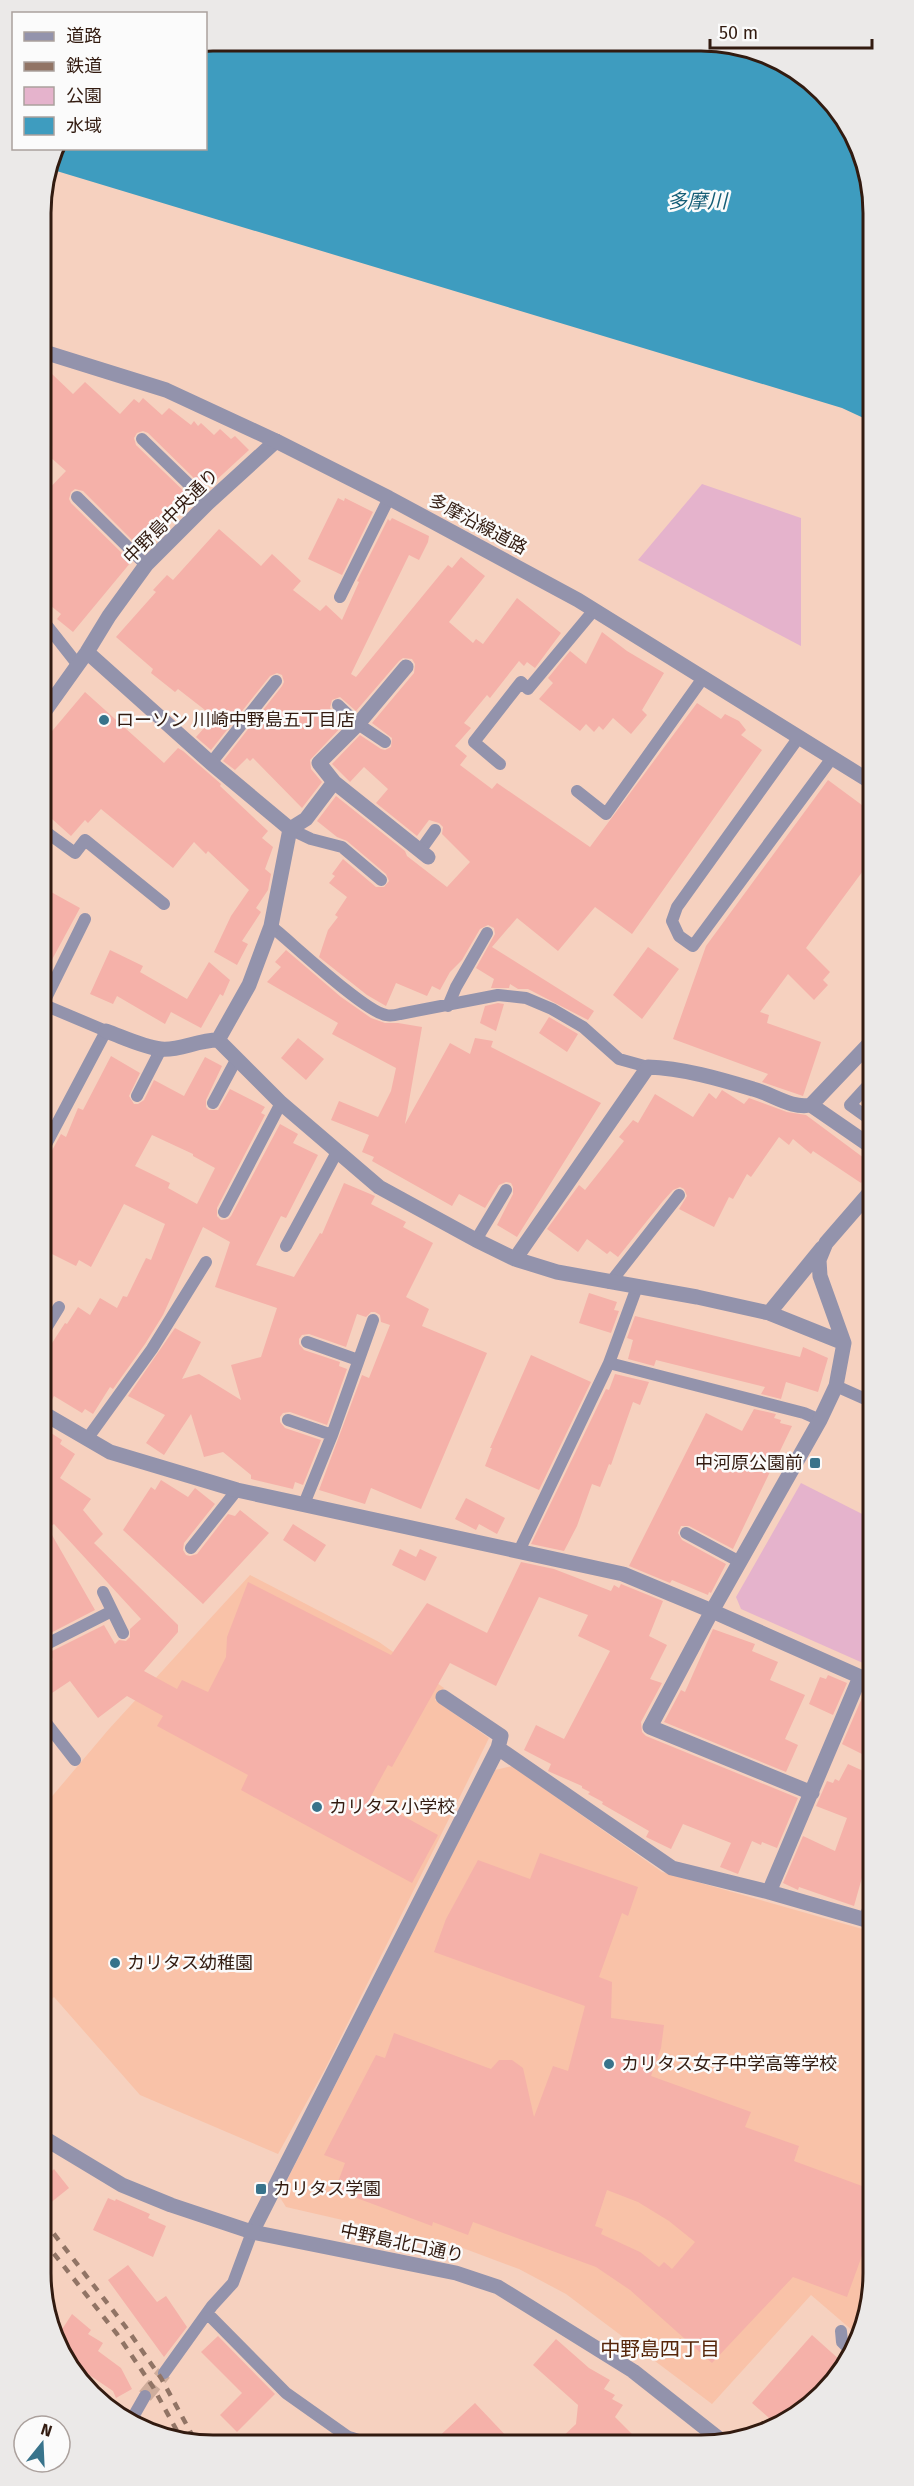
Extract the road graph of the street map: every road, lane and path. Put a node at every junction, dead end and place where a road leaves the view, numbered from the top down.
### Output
1 (51, 354) edge
2 (142, 439) dead end
3 (276, 441) junction
4 (77, 497) dead end
5 (389, 498) junction
6 (208, 503) junction
7 (146, 565) junction
8 (340, 597) dead end
9 (594, 610) junction
10 (51, 630) edge
11 (87, 652) junction
12 (78, 665) junction
13 (406, 668) dead end
14 (703, 678) junction
15 (276, 681) dead end
16 (51, 703) edge
17 (338, 705) dead end
18 (358, 724) junction
19 (799, 737) junction
20 (385, 742) dead end
21 (832, 758) junction
22 (211, 763) junction
23 (500, 764) dead end
24 (863, 777) edge
25 (334, 782) junction
26 (577, 791) dead end
27 (290, 829) junction
28 (435, 830) dead end
29 (51, 836) edge
30 (424, 854) joint
31 (381, 880) dead end
32 (164, 904) dead end
33 (85, 919) dead end
34 (271, 926) junction
35 (487, 933) dead end
36 (51, 988) edge
37 (448, 1006) junction
38 (51, 1007) edge
39 (106, 1031) junction
40 (218, 1040) junction
41 (161, 1049) junction
42 (863, 1051) edge
43 (236, 1060) junction
44 (648, 1067) junction
45 (863, 1090) edge
46 (137, 1096) dead end
47 (213, 1103) dead end
48 (281, 1103) junction
49 (811, 1106) junction
50 (863, 1113) edge
51 (51, 1135) edge
52 (863, 1141) edge
53 (337, 1152) junction
54 (506, 1190) dead end
55 (679, 1195) dead end
56 (863, 1200) edge
57 (224, 1212) dead end
58 (476, 1240) junction
59 (826, 1243) junction
60 (286, 1246) dead end
61 (515, 1258) junction
62 (206, 1262) dead end
63 (610, 1283) junction
64 (637, 1287) junction
65 (59, 1307) dead end
66 (769, 1313) junction
67 (51, 1319) edge
68 (373, 1320) dead end
69 (306, 1342) dead end
70 (844, 1343) junction
71 (358, 1360) junction
72 (609, 1363) junction
73 (836, 1386) junction
74 (863, 1398) edge
75 (288, 1420) dead end
76 (820, 1420) junction
77 (51, 1421) edge
78 (332, 1435) junction
79 (87, 1439) junction
80 (237, 1490) junction
81 (304, 1504) junction
82 (686, 1533) dead end
83 (191, 1548) dead end
84 (519, 1551) junction
85 (740, 1562) junction
86 (103, 1592) dead end
87 (112, 1611) junction
88 (712, 1611) junction
89 (123, 1633) dead end
90 (51, 1642) edge
91 (863, 1679) edge
92 (863, 1686) edge
93 (444, 1697) dead end
94 (51, 1729) edge
95 (498, 1748) junction
96 (75, 1760) dead end
97 (812, 1793) junction
98 (769, 1892) junction
99 (863, 1920) edge
100 (51, 2142) edge
101 (252, 2232) junction
102 (207, 2313) junction
103 (841, 2331) dead end
104 (845, 2345) edge
105 (164, 2373) tunnel mouth
106 (145, 2396) tunnel mouth
107 (135, 2414) edge
108 (349, 2435) edge
109 (714, 2435) edge

1 - 3 street, 多摩沿線道路
2 - 6 lane
3 - 5 street, 多摩沿線道路
3 - 6 street, 中野島中央通り
4 - 7 lane
5 - 8 lane
5 - 9 street, 多摩沿線道路
6 - 7 street, 中野島中央通り
7 - 11 street, 中野島中央通り
9 - 14 street, 多摩沿線道路
9 - 23 lane
10 - 12 lane
11 - 12 street, 中野島中央通り
11 - 22 street
12 - 16 street, 中野島中央通り
13 - 18 street
14 - 19 street, 多摩沿線道路
14 - 26 lane
15 - 22 lane
17 - 18 lane
18 - 20 lane
18 - 25 street
19 - 21 street, 多摩沿線道路
19 - 21 lane
21 - 24 street, 多摩沿線道路
22 - 27 street
25 - 27 street
25 - 30 street
27 - 31 lane
27 - 34 street
28 - 30 lane
29 - 32 lane
33 - 36 lane
34 - 37 lane
34 - 40 street
35 - 37 lane
37 - 44 lane
38 - 39 lane
39 - 41 street
39 - 51 lane
40 - 41 street
40 - 43 street
41 - 46 lane
42 - 49 street
43 - 47 lane
43 - 48 street
44 - 49 street
44 - 61 street
45 - 50 lane
48 - 53 street
48 - 57 lane
49 - 52 street
53 - 58 street
53 - 60 lane
54 - 58 lane
55 - 63 lane
56 - 59 street
58 - 61 street
59 - 66 street
59 - 70 street
61 - 63 street
62 - 79 lane
63 - 64 street
64 - 66 street
64 - 72 lane
65 - 67 lane
66 - 70 street
68 - 71 lane
69 - 71 lane
70 - 73 street
71 - 78 lane
72 - 76 lane
72 - 84 lane
73 - 74 lane
73 - 76 street
75 - 78 lane
76 - 85 street
77 - 79 street
78 - 81 lane
79 - 80 street
80 - 81 street
80 - 83 lane
81 - 84 street
82 - 85 lane
84 - 88 street
85 - 88 street
86 - 87 lane
87 - 89 lane
87 - 90 lane
88 - 91 street
88 - 97 street
92 - 97 street
93 - 95 street
94 - 96 lane
95 - 98 street
95 - 101 street
97 - 98 street
98 - 99 street
100 - 101 street, 中野島北口通り
101 - 102 lane
101 - 109 street, 中野島北口通り
102 - 105 lane
102 - 108 lane
103 - 104 lane
106 - 107 lane

